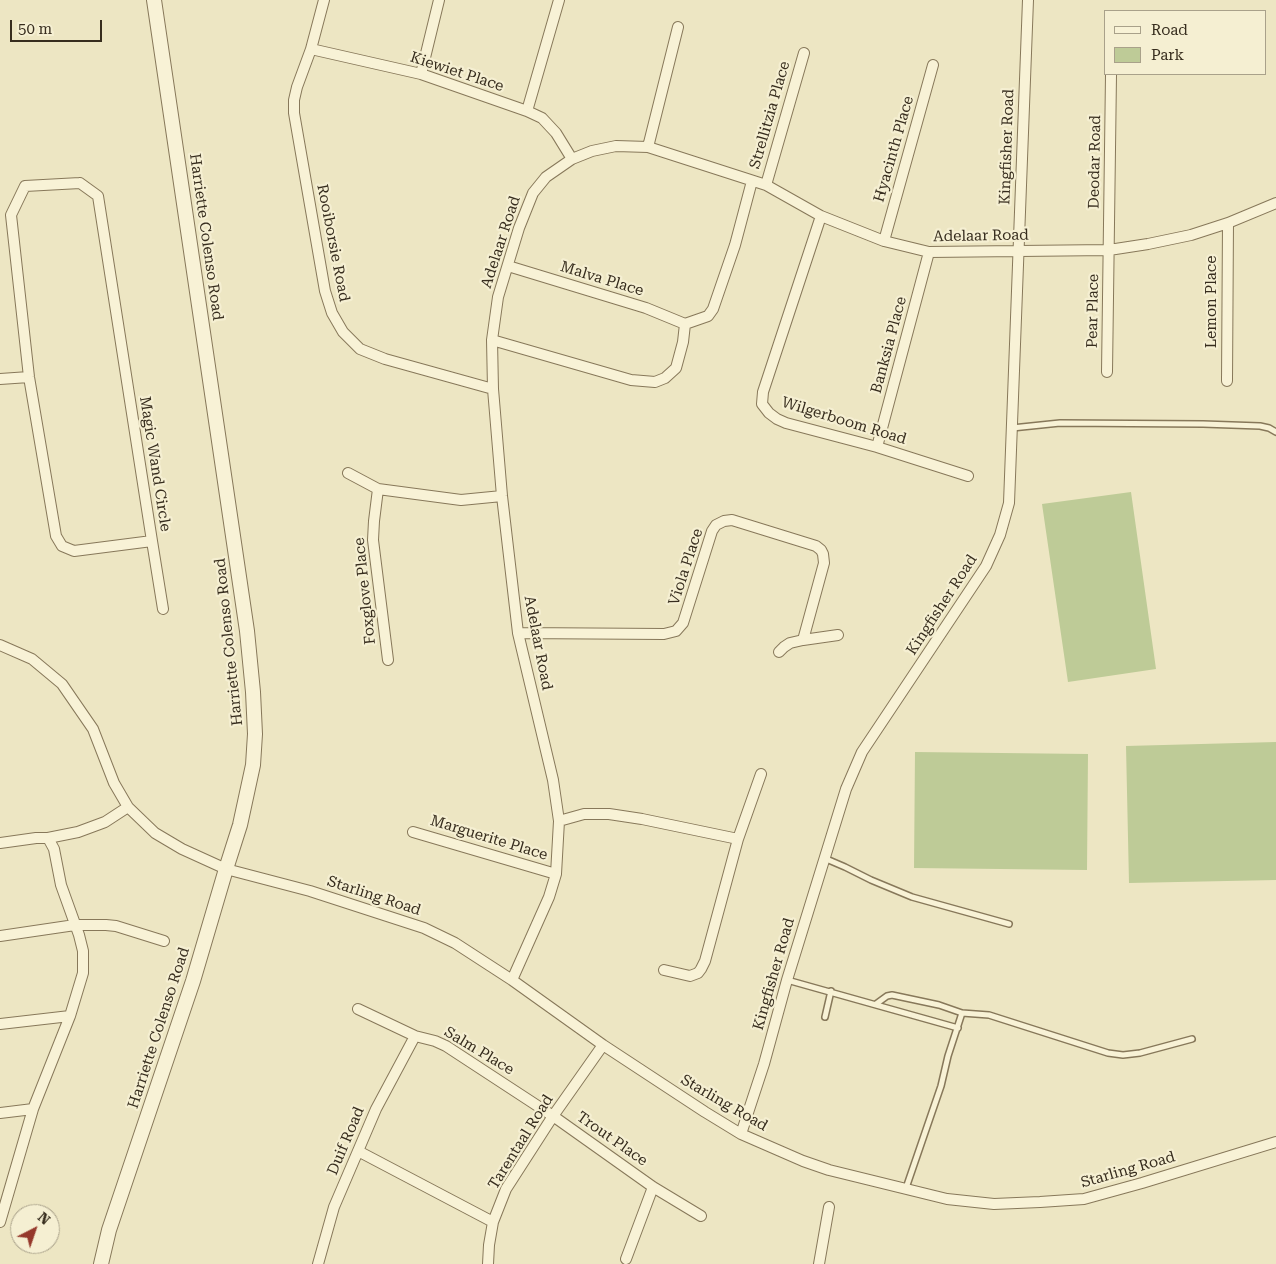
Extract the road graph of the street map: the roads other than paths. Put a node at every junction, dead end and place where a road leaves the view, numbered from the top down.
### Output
1 (154, 0) edge
2 (324, 0) edge
3 (439, 0) edge
4 (559, 0) edge
5 (1028, 0) edge
6 (678, 27) dead end
7 (311, 49) junction
8 (804, 53) dead end
9 (933, 65) dead end
10 (421, 74) junction
11 (1111, 75) dead end
12 (526, 110) junction
13 (648, 147) junction
14 (572, 159) junction
15 (752, 181) junction
16 (766, 185) junction
17 (1276, 203) edge
18 (821, 216) junction
19 (1228, 223) junction
20 (884, 241) junction
21 (1018, 250) junction
22 (1109, 250) junction
23 (929, 252) junction
24 (508, 266) junction
25 (685, 324) junction
26 (492, 340) junction
27 (1107, 372) dead end
28 (29, 377) junction
29 (0, 379) edge
30 (1227, 381) dead end
31 (493, 389) junction
32 (1012, 428) junction
33 (1276, 432) edge
34 (878, 447) junction
35 (348, 473) dead end
36 (968, 476) dead end
37 (378, 489) junction
38 (502, 496) junction
39 (152, 541) junction
40 (163, 609) dead end
41 (518, 633) junction
42 (838, 635) dead end
43 (803, 640) junction
44 (0, 644) edge
45 (780, 652) dead end
46 (388, 660) dead end
47 (761, 774) dead end
48 (128, 807) junction
49 (559, 821) junction
50 (413, 832) dead end
51 (48, 838) junction
52 (738, 839) junction
53 (0, 843) edge
54 (824, 858) junction
55 (226, 869) junction
56 (556, 874) junction
57 (1009, 924) dead end
58 (75, 925) junction
59 (0, 936) edge
60 (164, 941) dead end
61 (664, 970) dead end
62 (512, 980) junction
63 (787, 980) junction
64 (831, 992) junction
65 (876, 1004) junction
66 (358, 1009) dead end
67 (962, 1013) junction
68 (70, 1016) junction
69 (825, 1017) dead end
70 (0, 1024) edge
71 (958, 1028) junction
72 (415, 1036) junction
73 (1192, 1039) dead end
74 (603, 1045) junction
75 (33, 1109) junction
76 (0, 1113) edge
77 (553, 1116) junction
78 (742, 1134) junction
79 (1276, 1142) edge
80 (358, 1150) junction
81 (653, 1187) junction
82 (906, 1189) junction
83 (828, 1207) dead end
84 (701, 1216) dead end
85 (0, 1222) edge
86 (493, 1222) junction
87 (626, 1259) dead end
88 (100, 1264) edge
89 (318, 1264) edge
90 (488, 1264) edge
91 (819, 1264) edge

1 - 55 street, Harriette Colenso Road
2 - 7 street, Rooiborsie Road
3 - 10 street
4 - 12 street
5 - 21 street, Kingfisher Road
6 - 13 street
7 - 10 street, Kiewiet Place
7 - 31 street, Rooiborsie Road
8 - 16 street, Strellitzia Place
9 - 20 street, Hyacinth Place
10 - 12 street, Kiewiet Place
11 - 22 street, Deodar Road
12 - 14 street, Kiewiet Place
13 - 14 street, Adelaar Road
13 - 15 street, Adelaar Road
14 - 24 street, Adelaar Road
15 - 16 street, Adelaar Road
15 - 25 street
16 - 18 street, Adelaar Road
17 - 19 street, Adelaar Road
18 - 20 street, Adelaar Road
18 - 34 street, Wilgerboom Road
19 - 22 street, Adelaar Road
19 - 30 street, Lemon Place
20 - 23 street, Adelaar Road
21 - 22 street, Adelaar Road
21 - 23 street, Adelaar Road
21 - 32 street, Kingfisher Road
22 - 27 street, Pear Place
23 - 34 street, Banksia Place
24 - 25 street, Malva Place
24 - 26 street, Adelaar Road
25 - 26 street
26 - 31 street, Adelaar Road
28 - 29 street
28 - 39 street, Magic Wand Circle
28 - 39 street, Magic Wand Circle
31 - 38 street, Adelaar Road
32 - 33 lane
32 - 54 street, Kingfisher Road
34 - 36 street, Wilgerboom Road
35 - 37 street
37 - 38 street
37 - 46 street, Foxglove Place
38 - 41 street, Adelaar Road
39 - 40 street
41 - 43 street, Viola Place
41 - 49 street, Adelaar Road
42 - 43 street
43 - 45 street
44 - 48 street, Starling Road
47 - 52 street
48 - 51 street
48 - 55 street, Starling Road
49 - 52 street
49 - 56 street, Adelaar Road
50 - 56 street, Marguerite Place
51 - 53 street
51 - 58 street
52 - 61 street
54 - 57 lane
54 - 63 street, Kingfisher Road
55 - 62 street, Starling Road
55 - 88 street, Harriette Colenso Road
56 - 62 street, Adelaar Road
58 - 59 street
58 - 60 street
58 - 68 street
62 - 74 street, Starling Road
63 - 64 lane
63 - 78 street, Kingfisher Road
64 - 65 lane
64 - 69 lane
65 - 67 lane
65 - 71 lane
66 - 72 street, Salm Place
67 - 71 lane
67 - 73 lane
68 - 70 street
68 - 75 street
71 - 82 lane
72 - 77 street, Salm Place
72 - 80 street, Duif Road
74 - 77 street, Tarentaal Road
74 - 78 street, Starling Road
75 - 76 street
75 - 85 street
77 - 81 street, Trout Place
77 - 86 street, Tarentaal Road
78 - 82 street, Starling Road
79 - 82 street, Starling Road
80 - 86 street
80 - 89 street, Duif Road
81 - 84 street, Trout Place
81 - 87 street, Trout Place
83 - 91 street
86 - 90 street, Tarentaal Road

